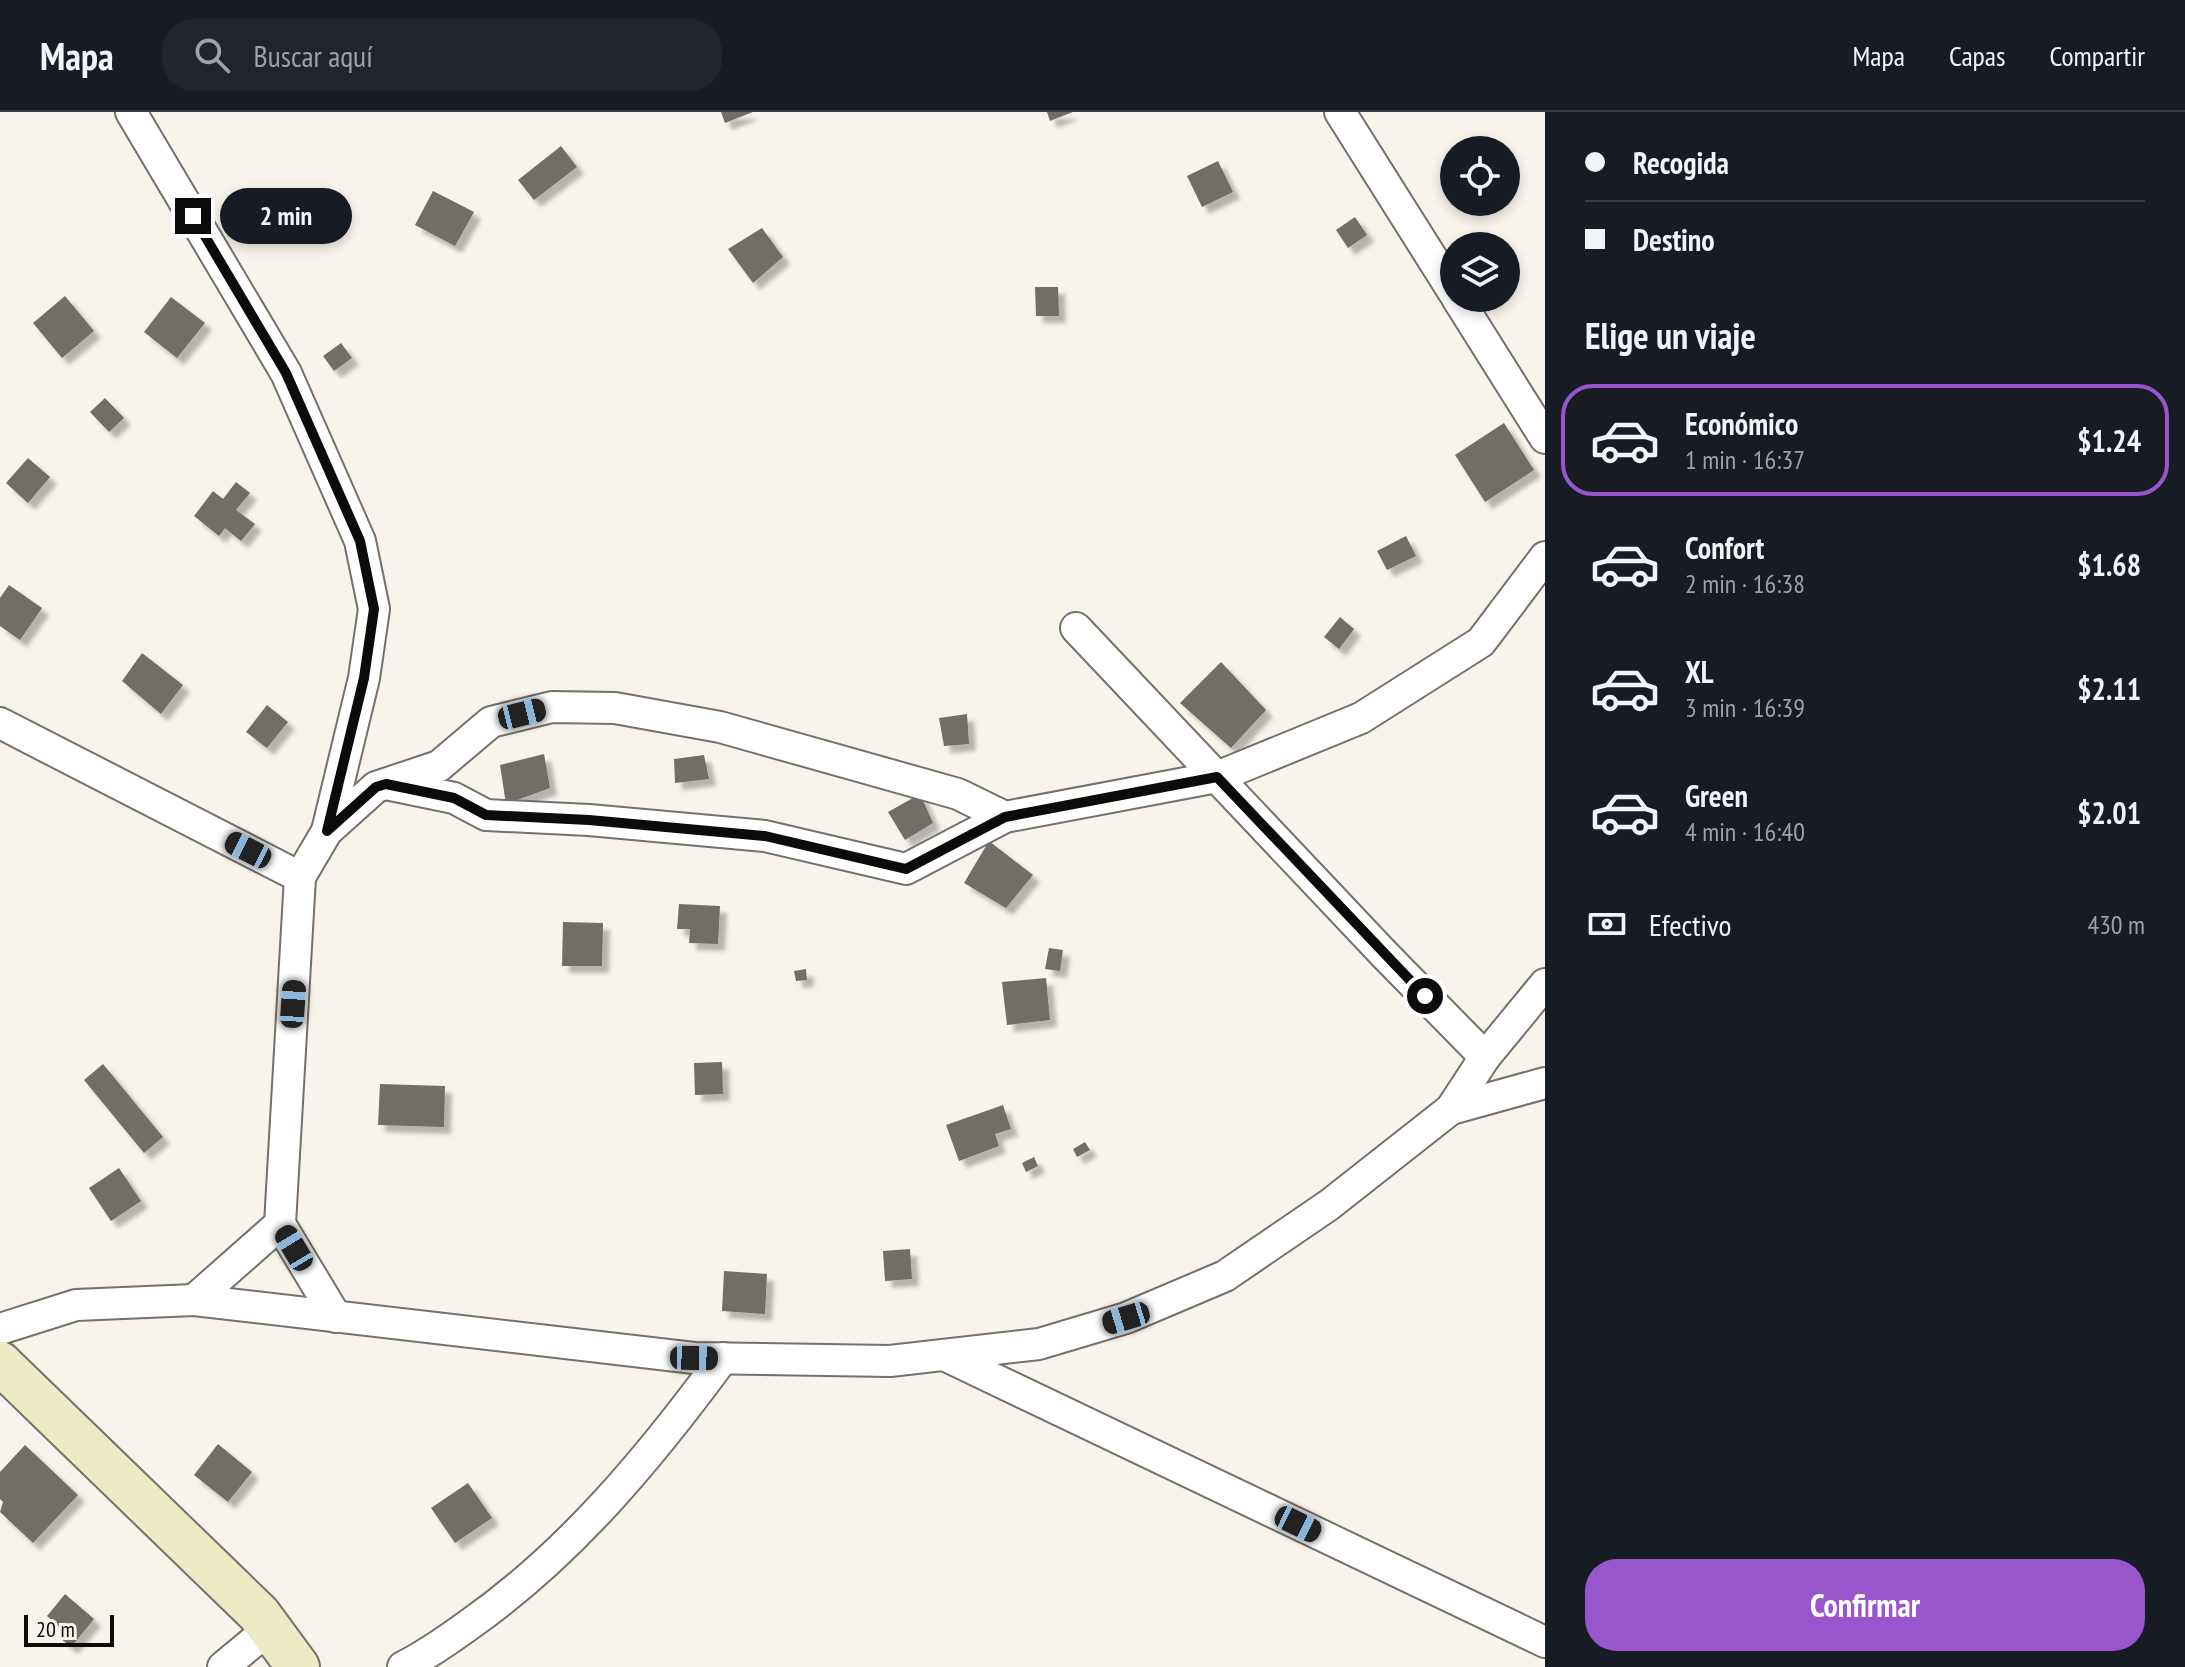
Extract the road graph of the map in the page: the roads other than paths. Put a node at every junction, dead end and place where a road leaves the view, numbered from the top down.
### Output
1 (131, 112) edge
2 (1340, 112) edge
3 (1440, 271) edge
4 (1466, 312) edge
5 (1545, 438) edge
6 (1545, 557) edge
7 (1076, 628) dead end
8 (0, 723) edge
9 (1217, 777) junction
10 (386, 784) junction
11 (1005, 817) junction
12 (327, 831) junction
13 (300, 877) junction
14 (1545, 984) edge
15 (1485, 1057) junction
16 (1545, 1083) edge
17 (1451, 1109) junction
18 (280, 1224) junction
19 (194, 1300) junction
20 (336, 1317) junction
21 (0, 1329) edge
22 (942, 1354) junction
23 (723, 1358) junction
24 (0, 1363) edge
25 (270, 1628) junction
26 (1545, 1642) edge
27 (223, 1667) edge
28 (298, 1667) edge
29 (403, 1667) edge

1 - 12 street
2 - 3 street
4 - 5 street
6 - 9 street
7 - 9 street
8 - 13 street
9 - 11 street
9 - 15 street
10 - 11 street
10 - 11 street
10 - 12 street
12 - 13 street
13 - 18 street
14 - 15 street
15 - 17 street
16 - 17 street
17 - 22 street
18 - 19 street
18 - 20 street
19 - 20 street
19 - 21 street
20 - 23 street
22 - 23 street
22 - 26 street
23 - 29 street
24 - 25 street
25 - 27 street
25 - 28 street

